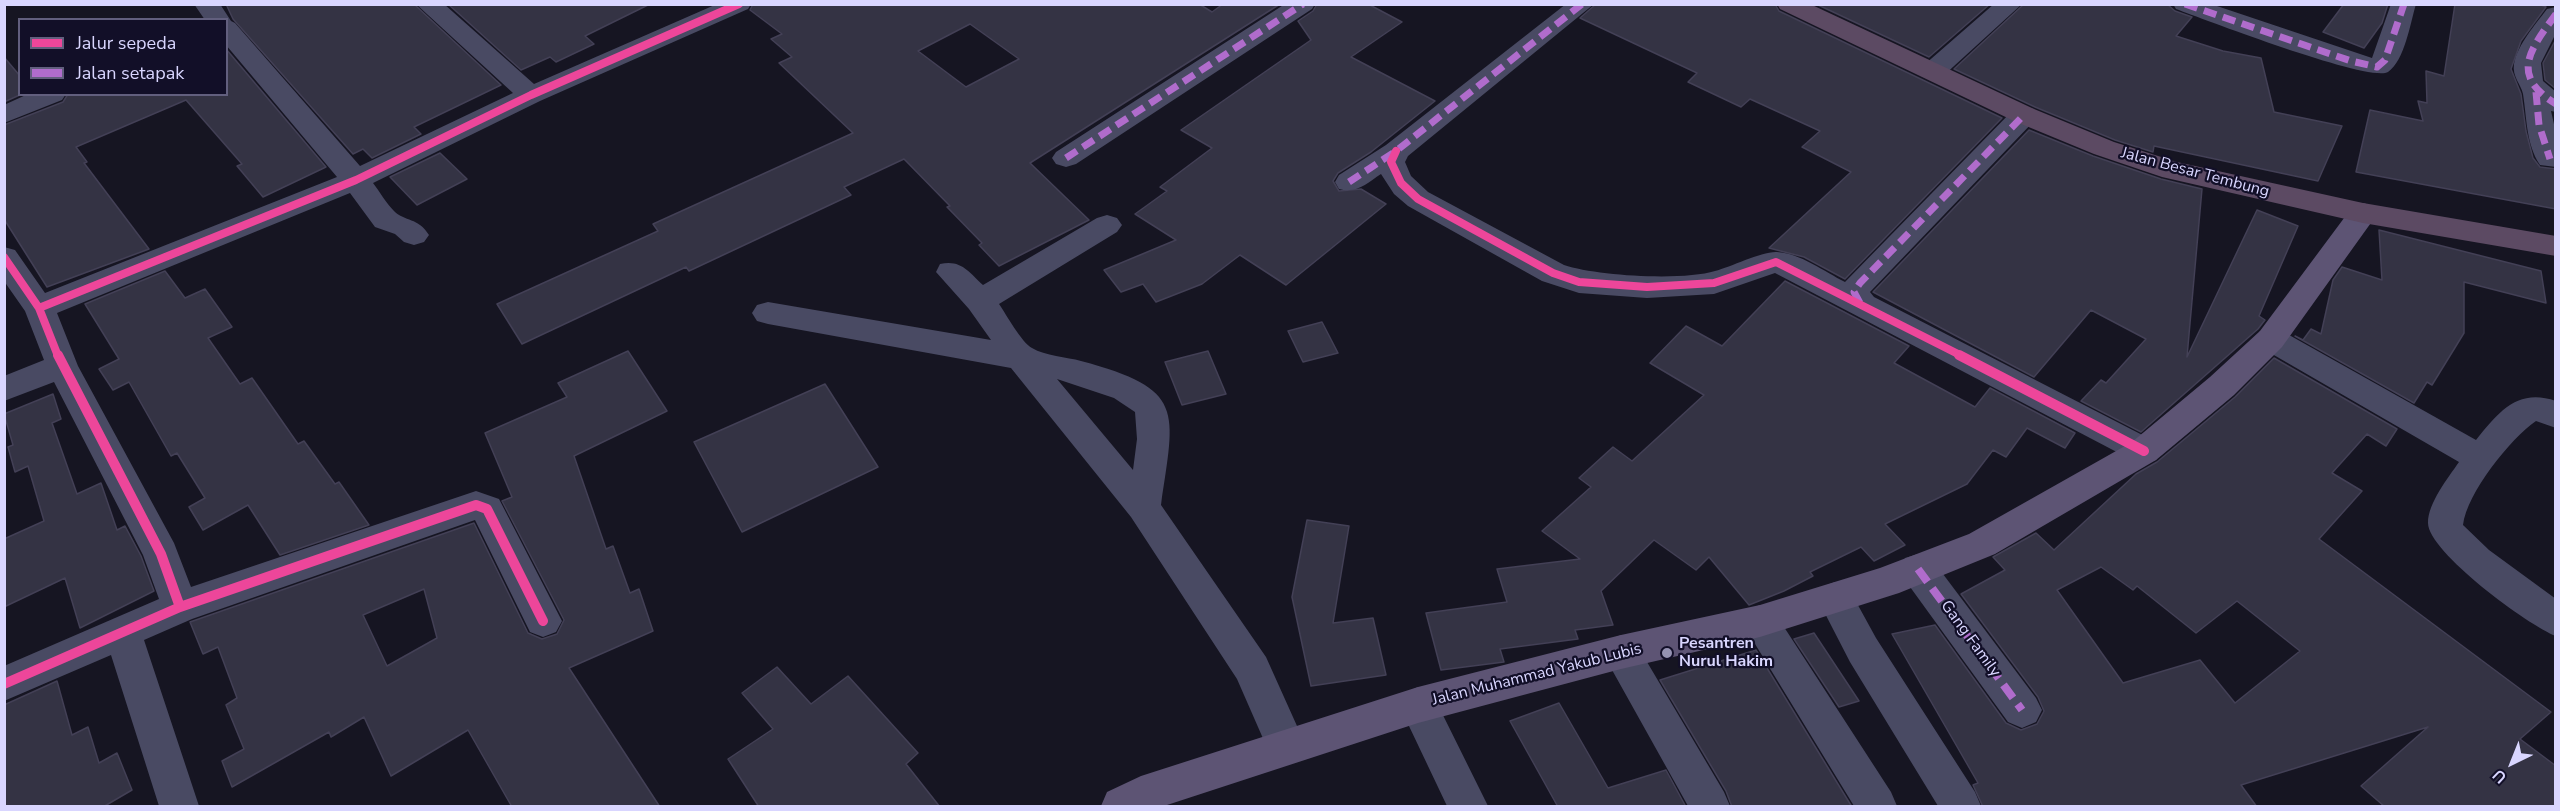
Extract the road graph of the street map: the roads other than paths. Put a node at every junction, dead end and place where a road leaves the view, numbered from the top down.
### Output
1 (206, 4) edge
2 (428, 4) edge
3 (739, 4) edge
4 (1303, 4) edge
5 (1582, 4) edge
6 (1789, 4) edge
7 (2010, 4) edge
8 (2185, 4) edge
9 (2404, 4) edge
10 (2556, 15) edge
11 (217, 18) edge
12 (228, 30) edge
13 (1933, 71) junction
14 (531, 95) junction
15 (48, 96) edge
16 (2546, 98) edge
17 (4, 115) edge
18 (2024, 115) junction
19 (1396, 151) junction
20 (1066, 158) dead end
21 (2550, 159) dead end
22 (356, 180) junction
23 (1349, 182) dead end
24 (2363, 213) junction
25 (1107, 225) dead end
26 (414, 235) dead end
27 (2556, 246) edge
28 (4, 257) edge
29 (951, 272) dead end
30 (980, 301) junction
31 (1863, 305) junction
32 (39, 308) junction
33 (768, 313) dead end
34 (2271, 339) junction
35 (1021, 358) junction
36 (62, 366) junction
37 (4, 389) edge
38 (2556, 415) edge
39 (2144, 451) junction
40 (2480, 458) junction
41 (1143, 507) junction
42 (1918, 569) junction
43 (1835, 598) junction
44 (180, 607) junction
45 (2556, 620) edge
46 (543, 621) dead end
47 (1760, 621) junction
48 (123, 633) junction
49 (1622, 652) junction
50 (4, 684) edge
51 (1418, 705) junction
52 (2022, 710) dead end
53 (1286, 746) junction
54 (179, 807) edge
55 (1121, 807) edge
56 (1468, 807) edge
57 (1710, 807) edge
58 (1877, 807) edge
59 (1961, 807) edge

1 - 11 street
2 - 14 street
3 - 14 street
4 - 20 street
5 - 19 street
6 - 13 highway, Jalan Besar Tembung
7 - 13 street
8 - 9 street
10 - 16 street
12 - 22 street
13 - 18 highway, Jalan Besar Tembung
14 - 22 street
15 - 17 street
16 - 21 street
18 - 24 highway, Jalan Besar Tembung
18 - 31 street
19 - 23 street
19 - 31 street
22 - 26 street
22 - 32 street
24 - 27 highway, Jalan Besar Tembung
24 - 34 main road, Jalan Muhammad Yakub Lubis
25 - 30 street
28 - 32 street
29 - 30 street
30 - 35 street
31 - 39 street
32 - 36 street
33 - 35 street
34 - 39 main road, Jalan Muhammad Yakub Lubis
34 - 40 street
35 - 41 street
35 - 41 street
36 - 37 street
36 - 44 street
38 - 40 street
39 - 42 main road, Jalan Muhammad Yakub Lubis
40 - 45 street
41 - 53 street
42 - 43 main road, Jalan Muhammad Yakub Lubis
42 - 52 street, Gang Family
43 - 47 main road, Jalan Muhammad Yakub Lubis
43 - 59 street
44 - 46 street
44 - 48 street
47 - 49 main road, Jalan Muhammad Yakub Lubis
47 - 58 street
48 - 50 street
48 - 54 street
49 - 51 main road, Jalan Muhammad Yakub Lubis
49 - 57 street
51 - 53 main road, Jalan Muhammad Yakub Lubis
51 - 56 street
53 - 55 main road, Jalan Muhammad Yakub Lubis

